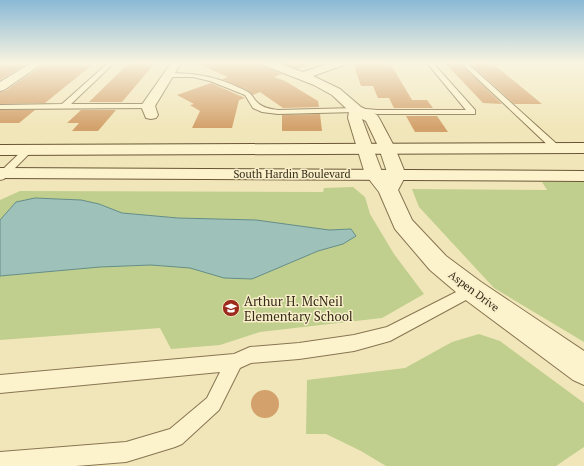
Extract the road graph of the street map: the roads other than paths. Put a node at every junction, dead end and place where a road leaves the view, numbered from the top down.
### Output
1 (88, 85) edge
2 (162, 85) edge
3 (225, 85) edge
4 (323, 85) edge
5 (449, 85) edge
6 (488, 85) edge
7 (65, 106) junction
8 (0, 107) edge
9 (356, 110) junction
10 (150, 111) joint
11 (366, 148) junction
12 (387, 148) junction
13 (556, 148) junction
14 (584, 148) edge
15 (0, 150) edge
16 (28, 150) junction
17 (1, 174) edge
18 (584, 176) edge
19 (386, 180) junction
20 (472, 290) junction
21 (234, 362) junction
22 (584, 369) edge
23 (0, 384) edge
24 (0, 462) edge

1 - 7 lane
2 - 10 main road
3 - 9 lane
4 - 9 main road, Aspen Drive
5 - 9 lane
6 - 13 lane
7 - 8 lane
7 - 10 lane
9 - 11 main road, Aspen Drive
9 - 12 main road, Aspen Drive
11 - 12 main road
11 - 16 main road
11 - 19 main road, Aspen Drive
12 - 13 main road
12 - 19 main road, Aspen Drive
13 - 14 main road
15 - 16 main road
16 - 17 lane
17 - 19 main road, South Hardin Boulevard
18 - 19 main road, South Hardin Boulevard
19 - 20 main road, Aspen Drive
20 - 21 lane
20 - 22 main road, Aspen Drive
21 - 23 lane
21 - 24 lane

